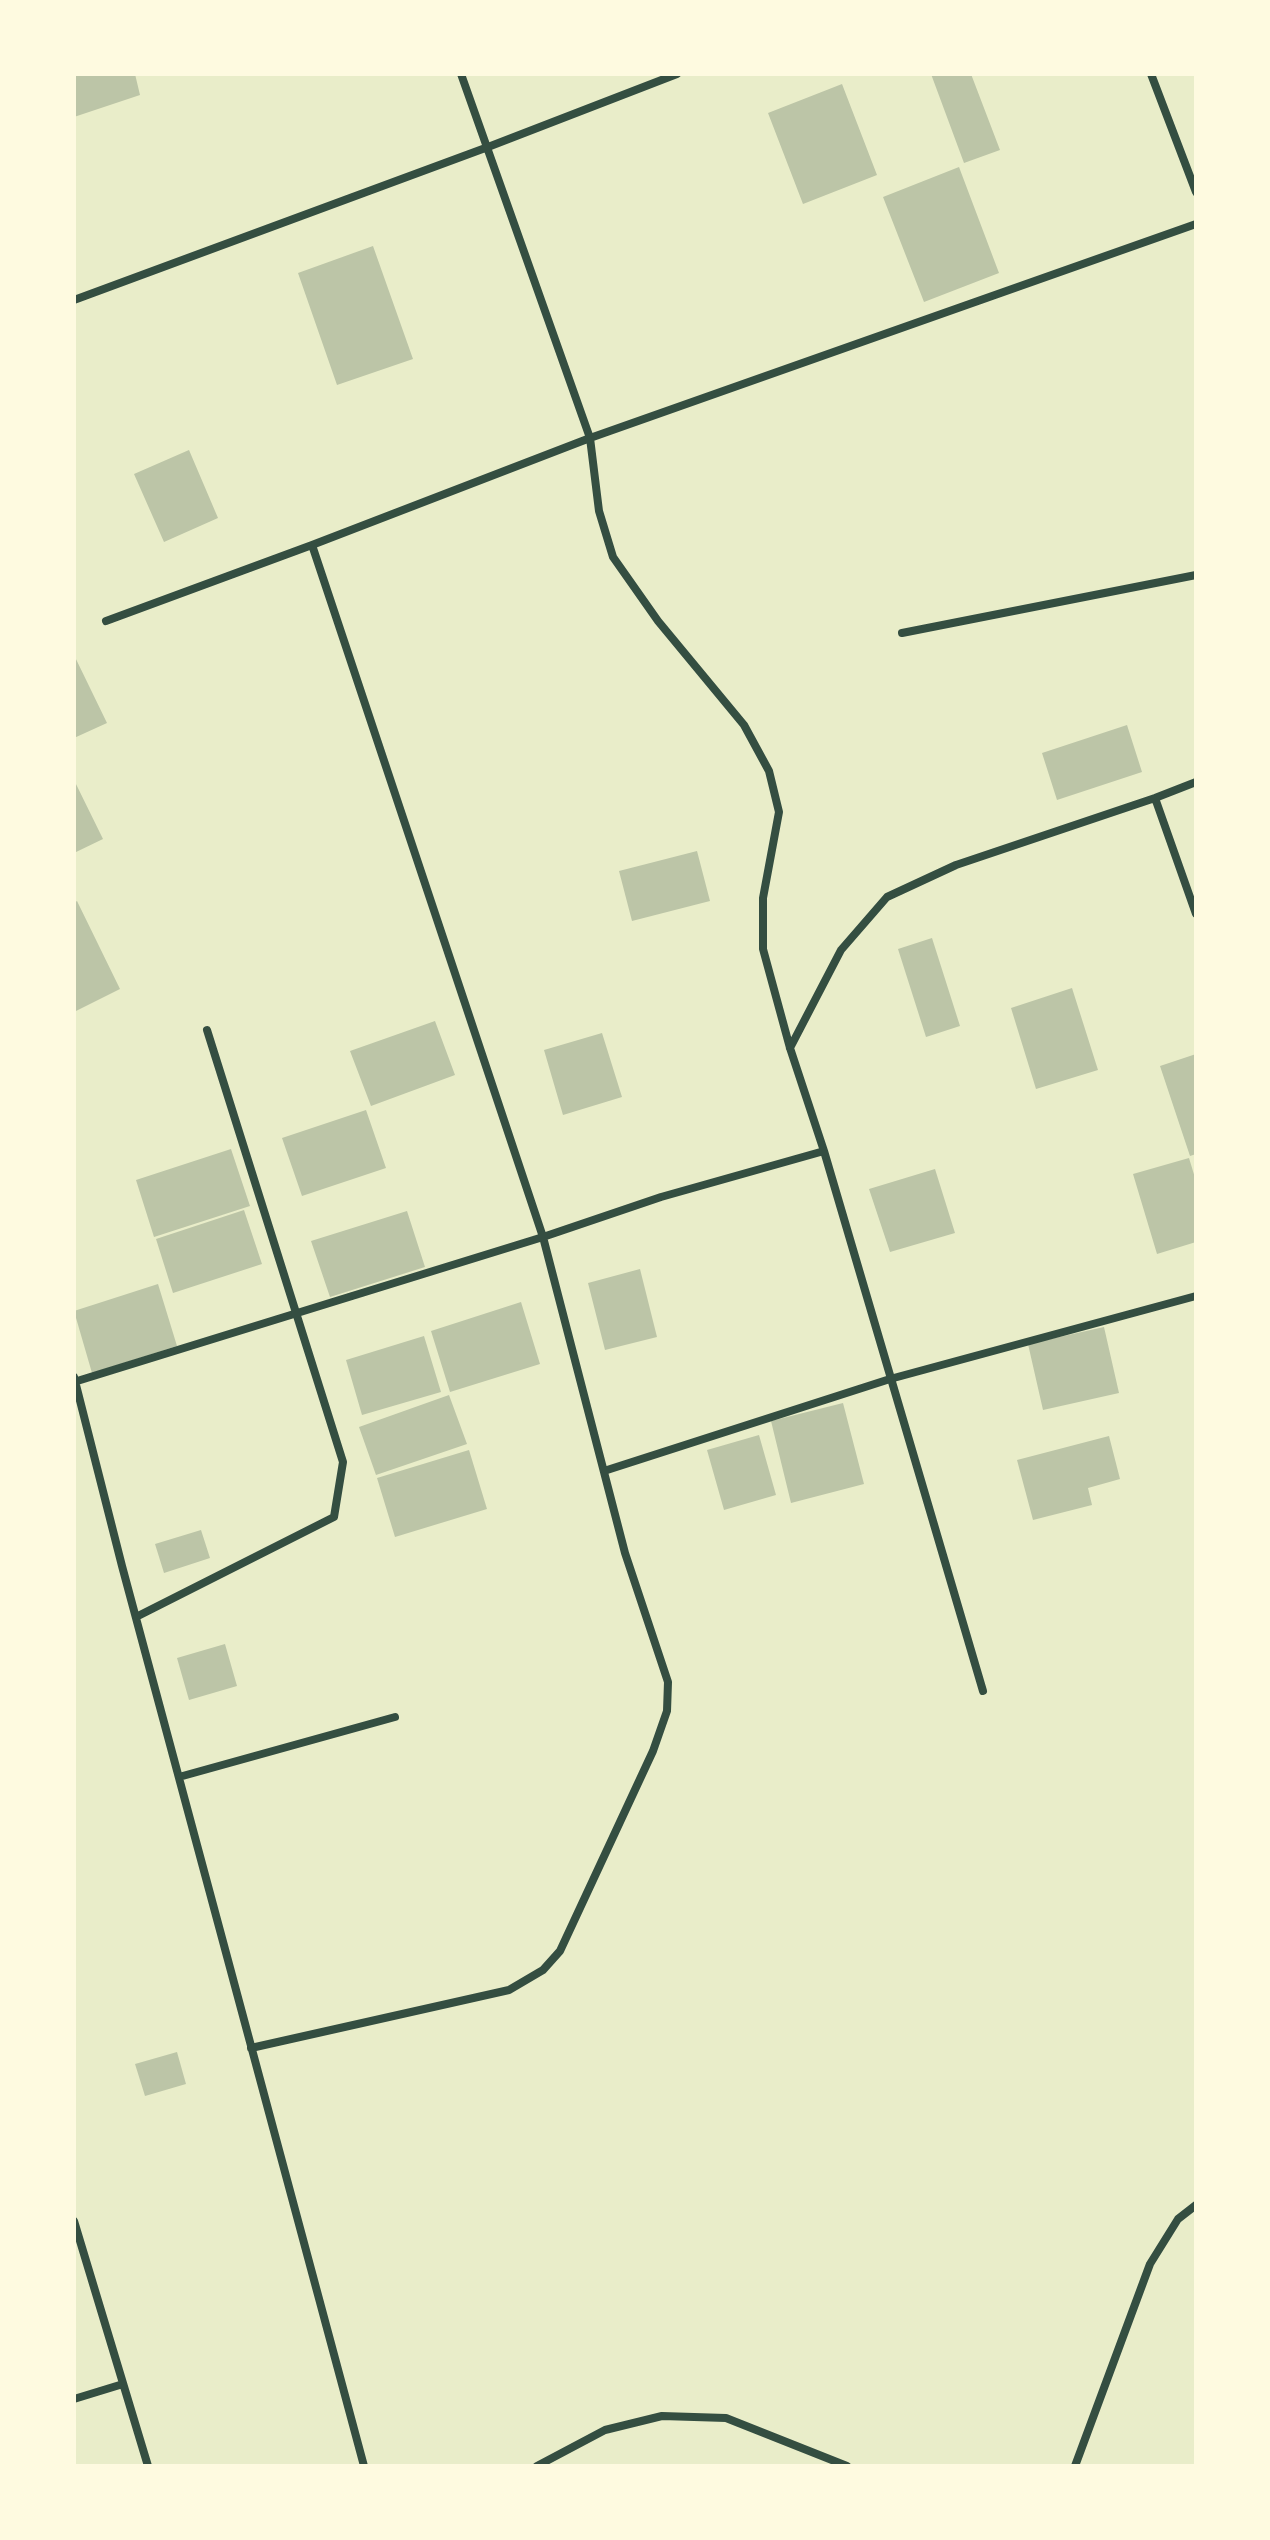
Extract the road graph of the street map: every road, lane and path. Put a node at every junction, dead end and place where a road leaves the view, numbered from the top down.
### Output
1 (461, 74) edge
2 (677, 74) edge
3 (1151, 74) edge
4 (488, 147) junction
5 (1196, 192) edge
6 (1196, 224) edge
7 (74, 300) edge
8 (590, 438) junction
9 (312, 545) junction
10 (1196, 575) edge
11 (106, 621) dead end
12 (902, 633) dead end
13 (1196, 782) edge
14 (1155, 798) junction
15 (1196, 914) edge
16 (207, 1030) dead end
17 (790, 1048) junction
18 (824, 1151) junction
19 (543, 1237) junction
20 (1196, 1296) edge
21 (296, 1315) junction
22 (890, 1379) junction
23 (75, 1380) edge
24 (604, 1471) junction
25 (136, 1617) junction
26 (983, 1691) dead end
27 (395, 1717) dead end
28 (179, 1777) junction
29 (251, 2048) junction
30 (1196, 2205) edge
31 (74, 2221) edge
32 (123, 2384) junction
33 (74, 2399) edge
34 (148, 2466) edge
35 (364, 2466) edge
36 (537, 2466) edge
37 (847, 2466) edge
38 (1075, 2466) edge

1 - 4 street
2 - 4 street
3 - 5 street
4 - 7 street
4 - 8 street
6 - 8 street
8 - 9 street
8 - 17 street
9 - 11 street
9 - 19 street
10 - 12 street
13 - 14 street
14 - 15 street
14 - 17 street
16 - 21 street
17 - 18 street
18 - 19 street
18 - 22 street
19 - 21 street
19 - 24 street
20 - 22 street
21 - 23 street
21 - 25 street
22 - 24 street
22 - 26 street
23 - 25 street
24 - 29 street
25 - 28 street
27 - 28 street
28 - 29 street
29 - 35 street
30 - 38 street
31 - 32 street
32 - 33 street
32 - 34 street
36 - 37 street

